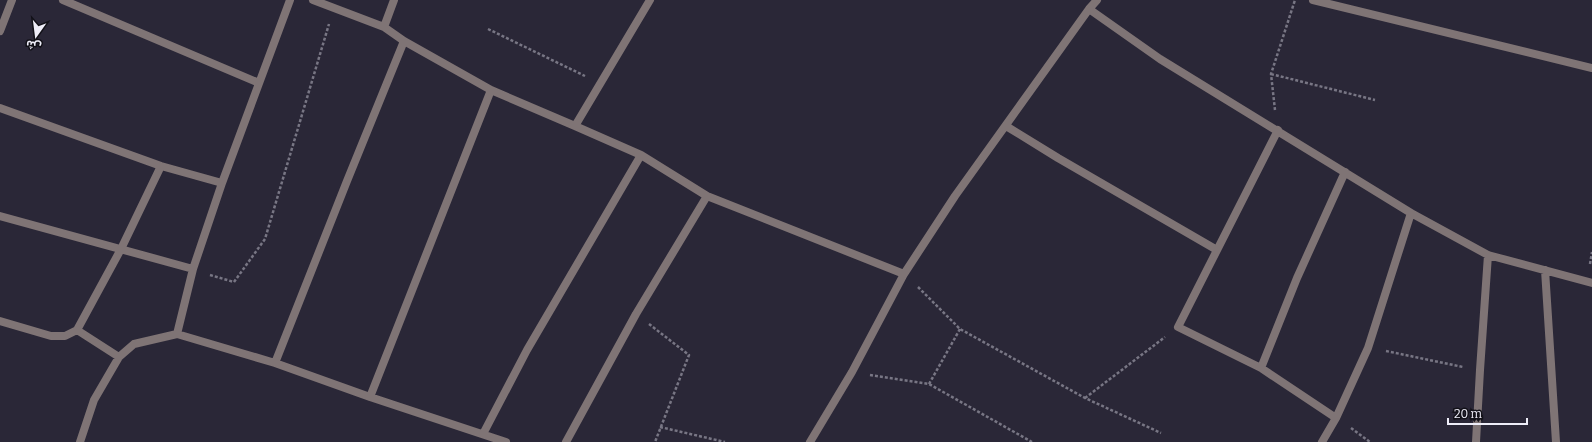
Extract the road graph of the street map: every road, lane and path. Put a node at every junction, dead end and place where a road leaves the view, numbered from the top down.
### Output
1 (12, 0) edge
2 (63, 0) edge
3 (290, 0) edge
4 (313, 0) edge
5 (394, 0) edge
6 (650, 0) edge
7 (1097, 0) edge
8 (1295, 0) edge
9 (1313, 0) edge
10 (334, 8) junction
11 (1089, 9) junction
12 (384, 27) junction
13 (488, 29) dead end
14 (0, 31) edge
15 (404, 41) junction
16 (1592, 68) edge
17 (1271, 74) junction
18 (259, 83) junction
19 (600, 84) junction
20 (491, 90) junction
21 (1375, 100) dead end
22 (0, 108) edge
23 (575, 126) junction
24 (1006, 126) junction
25 (1278, 130) junction
26 (641, 155) junction
27 (161, 166) junction
28 (1345, 172) junction
29 (222, 183) junction
30 (707, 196) junction
31 (1412, 213) junction
32 (0, 216) edge
33 (120, 249) junction
34 (1217, 250) junction
35 (1488, 255) junction
36 (193, 269) junction
37 (1545, 270) junction
38 (904, 274) junction
39 (1592, 282) edge
40 (636, 314) junction
41 (0, 321) edge
42 (1178, 327) junction
43 (960, 329) junction
44 (77, 330) junction
45 (177, 334) junction
46 (1368, 348) junction
47 (119, 357) junction
48 (275, 363) junction
49 (1261, 368) junction
50 (1480, 370) junction
51 (852, 372) junction
52 (929, 384) junction
53 (370, 397) junction
54 (1085, 398) junction
55 (1336, 418) junction
56 (660, 427) junction
57 (1161, 433) dead end
58 (483, 434) junction
59 (80, 442) edge
60 (506, 442) edge
61 (566, 442) edge
62 (656, 442) edge
63 (725, 442) edge
64 (810, 442) edge
65 (1032, 442) edge
66 (1322, 442) edge
67 (1370, 442) edge
68 (1476, 442) edge
69 (1556, 442) edge

1 - 14 street
2 - 18 street
3 - 18 street
4 - 10 street
5 - 12 street
6 - 19 street
7 - 11 street
8 - 17 path
9 - 16 street
10 - 12 street
10 - 36 path
11 - 24 street
11 - 25 street
12 - 15 street
13 - 19 path
15 - 20 street
15 - 48 street
17 - 21 path
17 - 25 path
18 - 29 street
19 - 23 street
20 - 23 street
20 - 53 street
22 - 27 street
23 - 26 street
24 - 34 street
24 - 38 street
25 - 28 street
25 - 34 street
26 - 30 street
26 - 58 street
27 - 29 street
27 - 33 street
28 - 31 street
28 - 49 street
29 - 36 street
30 - 38 street
30 - 40 street
31 - 35 street
31 - 46 street
32 - 33 street
33 - 36 street
33 - 44 street
34 - 42 street
35 - 37 street
35 - 50 street
36 - 45 street
37 - 39 street
37 - 69 street
38 - 43 path
38 - 51 street
40 - 56 path
40 - 61 street
41 - 44 street
42 - 49 street
42 - 54 path
43 - 52 path
43 - 54 path
44 - 47 street
45 - 47 street
45 - 48 street
46 - 50 path
46 - 55 street
47 - 59 street
48 - 53 street
49 - 55 street
50 - 68 street
51 - 52 path
51 - 64 street
52 - 65 path
53 - 58 street
54 - 57 path
55 - 66 street
55 - 67 path
56 - 62 path
56 - 63 path
58 - 60 street

